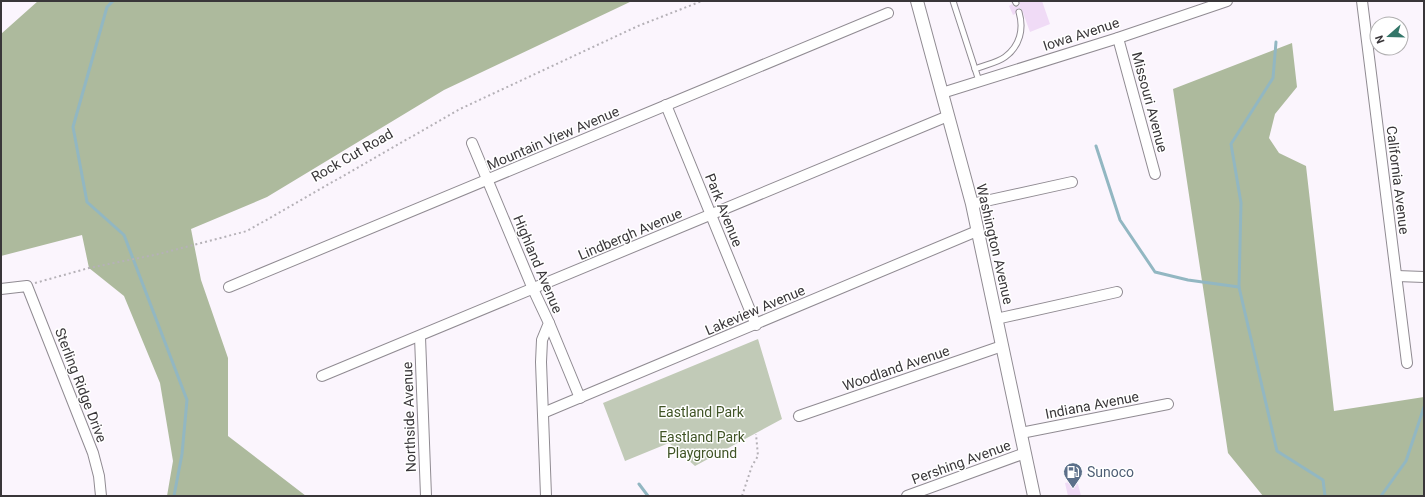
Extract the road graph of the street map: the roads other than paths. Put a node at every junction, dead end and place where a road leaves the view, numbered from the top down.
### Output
1 (917, 1) edge
2 (953, 1) edge
3 (1227, 1) edge
4 (1362, 1) edge
5 (1019, 12) dead end
6 (888, 13) dead end
7 (1118, 38) junction
8 (975, 69) junction
9 (979, 81) junction
10 (942, 92) junction
11 (666, 105) junction
12 (948, 116) junction
13 (472, 143) dead end
14 (1156, 174) dead end
15 (488, 180) junction
16 (1072, 182) dead end
17 (972, 204) junction
18 (711, 215) junction
19 (977, 231) junction
20 (1396, 276) junction
21 (1424, 277) edge
22 (229, 287) dead end
23 (1, 289) edge
24 (533, 289) junction
25 (1117, 292) dead end
26 (996, 319) junction
27 (548, 323) junction
28 (756, 325) junction
29 (420, 336) junction
30 (1002, 346) junction
31 (1407, 362) dead end
32 (322, 376) dead end
33 (580, 398) junction
34 (1168, 404) dead end
35 (543, 413) junction
36 (799, 416) dead end
37 (1021, 433) junction
38 (1025, 454) junction
39 (101, 496) edge
40 (426, 496) edge
41 (546, 496) edge
42 (907, 496) edge
43 (1034, 496) edge

1 - 10 street, Washington Avenue
2 - 8 lane
3 - 7 street, Iowa Avenue
4 - 20 street, California Avenue
5 - 8 lane
6 - 11 street, Mountain View Avenue
7 - 9 street, Iowa Avenue
7 - 14 street, Missouri Avenue
8 - 9 lane
9 - 10 street, Iowa Avenue
10 - 12 street, Washington Avenue
11 - 15 street, Mountain View Avenue
11 - 18 street, Park Avenue
12 - 17 street, Washington Avenue
12 - 18 street, Lindbergh Avenue
13 - 15 street, Highland Avenue
15 - 22 street, Mountain View Avenue
15 - 24 street, Highland Avenue
16 - 17 street
17 - 19 street, Washington Avenue
18 - 24 street, Lindbergh Avenue
18 - 28 street, Park Avenue
19 - 26 street, Washington Avenue
19 - 28 street, Lakeview Avenue
20 - 21 street
20 - 31 street, California Avenue
23 - 39 street, Sterling Ridge Drive
24 - 27 street, Highland Avenue
24 - 29 street, Lindbergh Avenue
25 - 26 street
26 - 30 street, Washington Avenue
27 - 33 street
27 - 35 street, Highland Avenue
28 - 33 street, Lakeview Avenue
29 - 32 street, Lindbergh Avenue
29 - 40 street, Northside Avenue
30 - 36 street, Woodland Avenue
30 - 37 street, Washington Avenue
33 - 35 street, Lakeview Avenue
34 - 37 street, Indiana Avenue
35 - 41 street, Highland Avenue
37 - 38 street, Washington Avenue
38 - 42 street, Pershing Avenue
38 - 43 street, Washington Avenue

